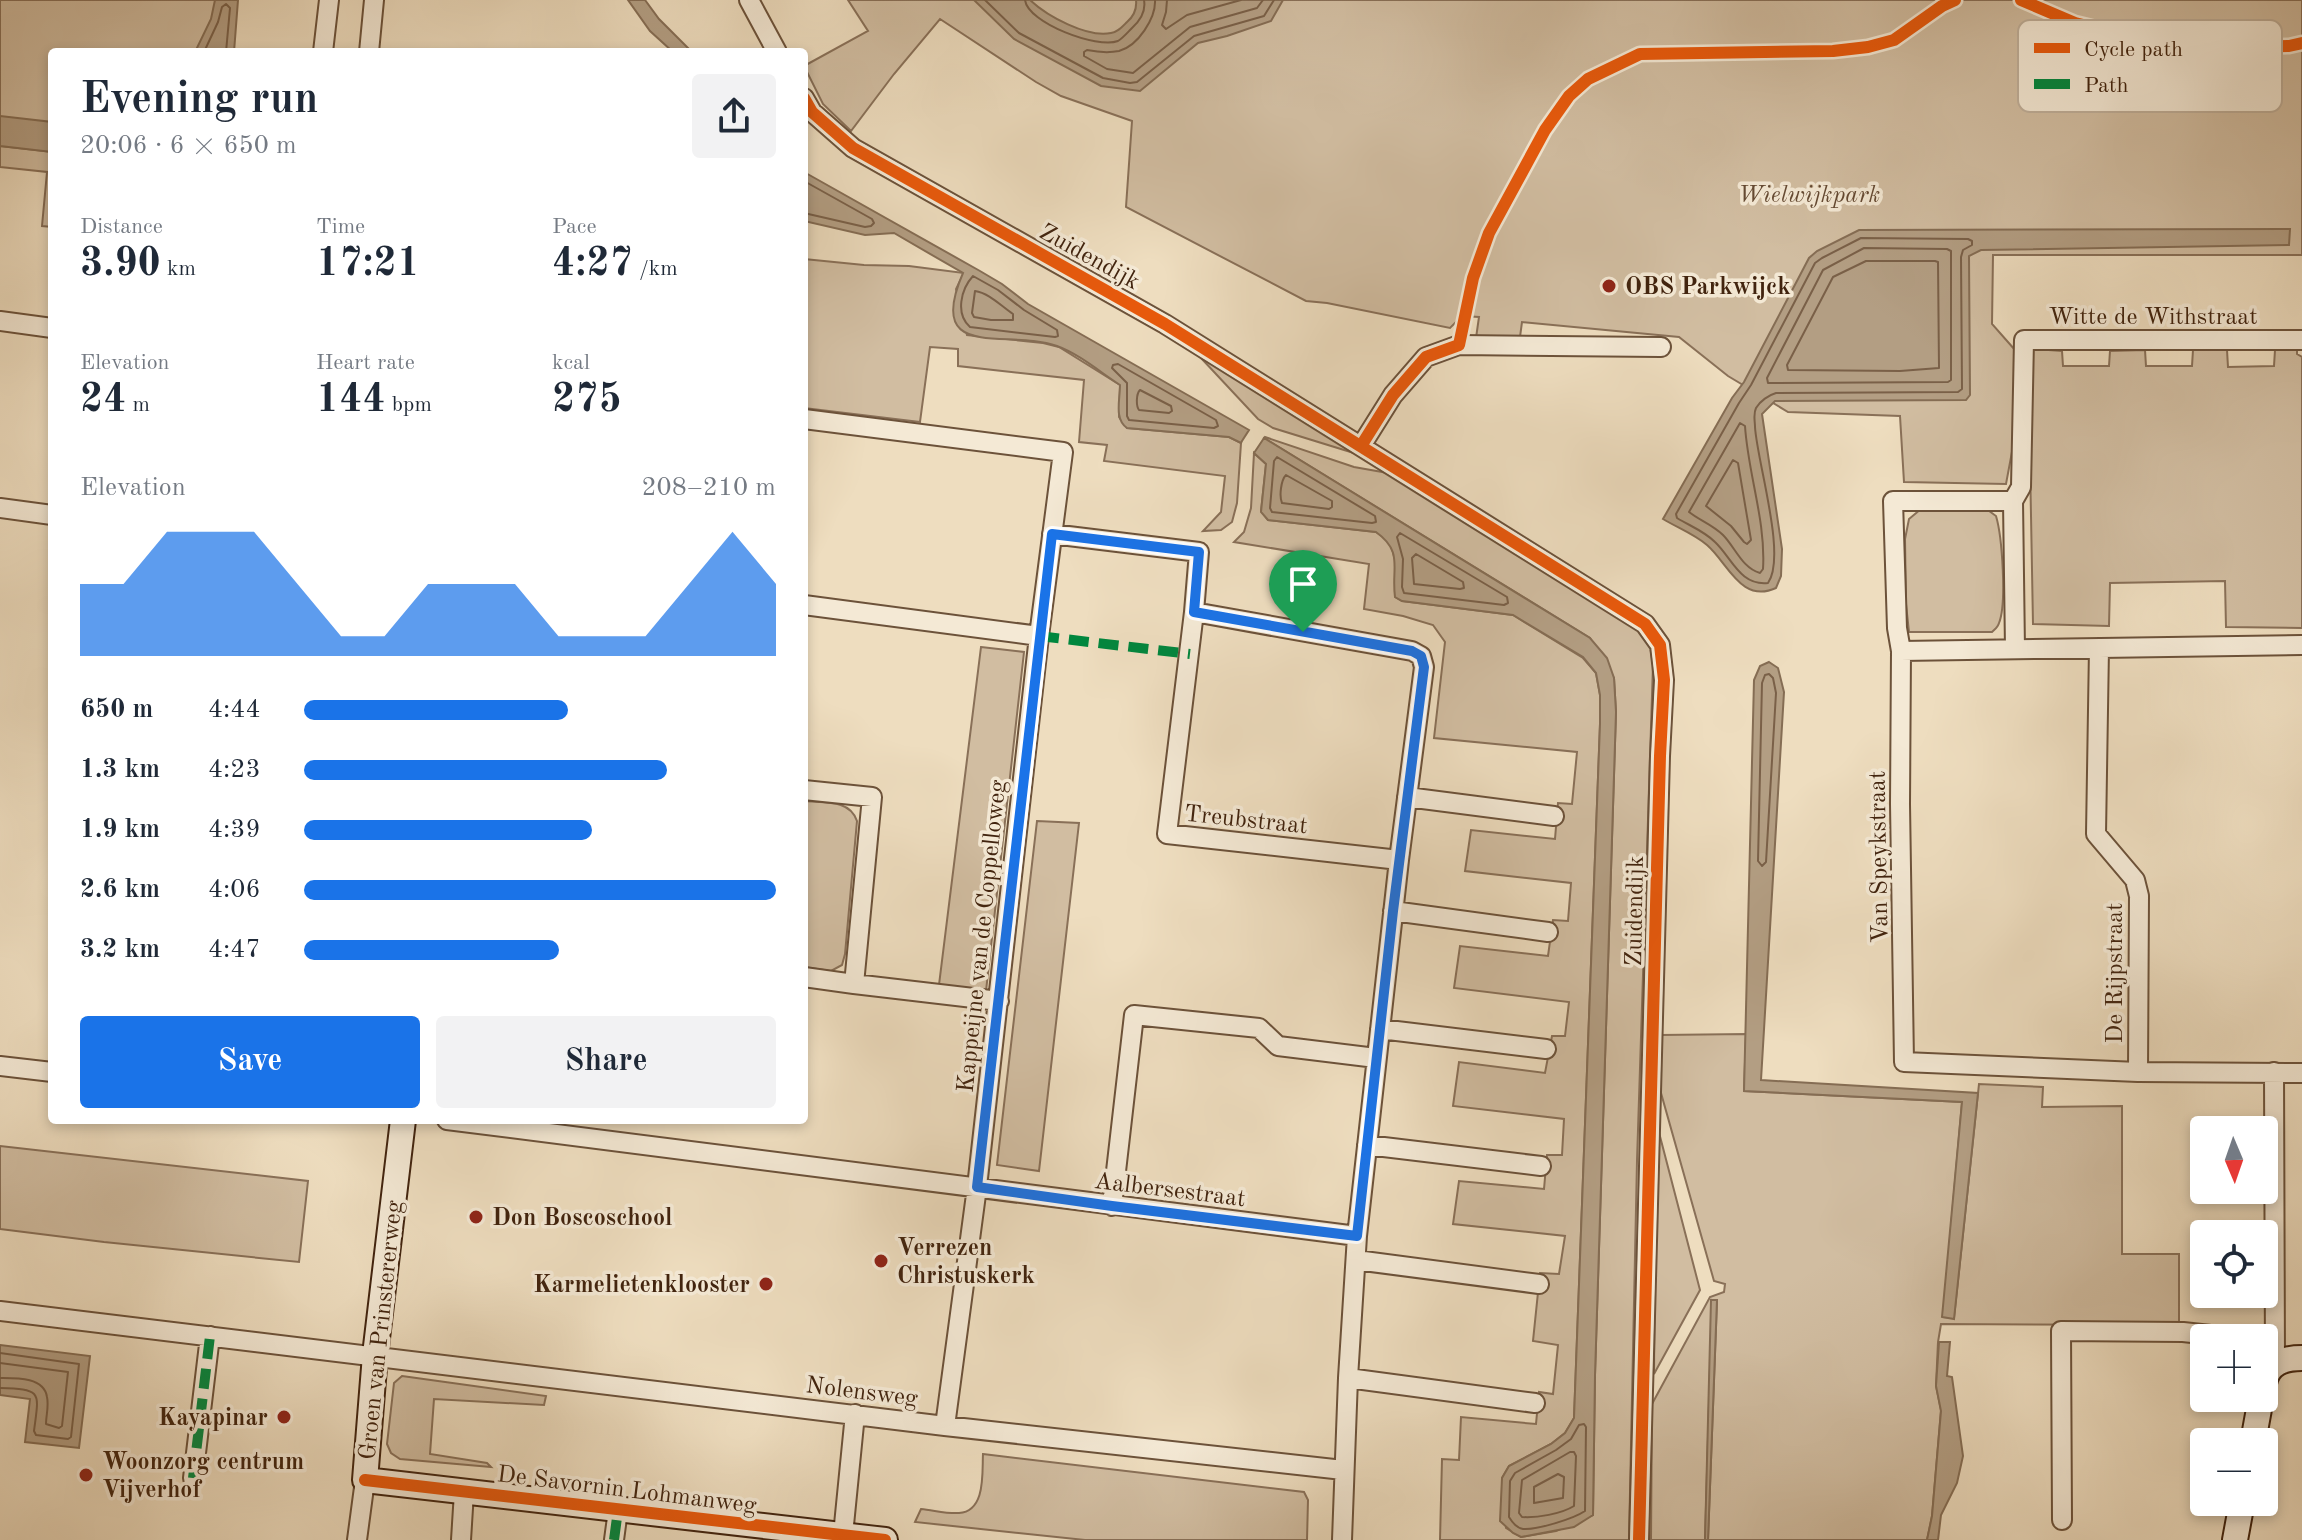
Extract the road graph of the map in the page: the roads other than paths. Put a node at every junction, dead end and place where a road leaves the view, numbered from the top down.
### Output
1 (329, 0) edge
2 (374, 0) edge
3 (749, 0) edge
4 (323, 48) edge
5 (369, 48) edge
6 (775, 48) edge
7 (808, 105) edge
8 (0, 321) edge
9 (48, 327) edge
10 (2302, 340) edge
11 (1661, 347) dead end
12 (808, 420) edge
13 (1361, 446) junction
14 (2013, 501) junction
15 (0, 508) edge
16 (48, 514) edge
17 (1052, 534) junction
18 (808, 606) edge
19 (1194, 612) junction
20 (1039, 636) junction
21 (2302, 645) edge
22 (2099, 648) junction
23 (2015, 649) junction
24 (1901, 651) junction
25 (808, 790) edge
26 (1407, 797) junction
27 (1554, 816) dead end
28 (1399, 860) junction
29 (1393, 911) junction
30 (1548, 932) dead end
31 (808, 978) edge
32 (854, 984) junction
33 (999, 1001) junction
34 (1380, 1029) junction
35 (1546, 1049) dead end
36 (1376, 1058) junction
37 (0, 1066) edge
38 (48, 1072) edge
39 (2138, 1072) junction
40 (2274, 1072) junction
41 (2302, 1073) edge
42 (403, 1124) edge
43 (479, 1124) edge
44 (1367, 1145) junction
45 (1541, 1166) dead end
46 (977, 1187) junction
47 (1112, 1206) junction
48 (1357, 1236) junction
49 (1356, 1260) junction
50 (1539, 1284) dead end
51 (0, 1311) edge
52 (2269, 1324) edge
53 (2190, 1333) edge
54 (210, 1336) junction
55 (375, 1355) junction
56 (2302, 1358) edge
57 (2278, 1364) edge
58 (1348, 1378) junction
59 (1535, 1403) dead end
60 (855, 1414) junction
61 (945, 1426) junction
62 (1343, 1470) junction
63 (193, 1478) dead end
64 (365, 1480) junction
65 (464, 1492) junction
66 (618, 1510) junction
67 (2239, 1516) edge
68 (2062, 1520) dead end
69 (751, 1533) edge
70 (842, 1538) edge
71 (357, 1540) edge
72 (461, 1540) edge
73 (614, 1540) edge
74 (885, 1540) edge
75 (1342, 1540) edge
76 (1639, 1540) edge
77 (2235, 1540) edge

1 - 4 street
2 - 5 street
3 - 6 street
7 - 13 street, Zuidendijk
8 - 9 street
10 - 14 street, Witte de Withstraat
11 - 13 street
12 - 17 street, Kappeijne van de Coppelloweg
13 - 76 street, Zuidendijk
14 - 23 street, Witte de Withstraat
14 - 24 street
15 - 16 street
17 - 19 street
17 - 20 street, Kappeijne van de Coppelloweg
18 - 20 street
19 - 26 street
19 - 28 street, Treubstraat
20 - 33 street, Kappeijne van de Coppelloweg
21 - 22 street
22 - 23 street
22 - 39 street, De Rijpstraat
23 - 24 street
24 - 39 street, Van Speykstraat
25 - 32 street
26 - 27 street
26 - 28 street
28 - 29 street
29 - 30 street
29 - 34 street
31 - 32 street
32 - 33 street
33 - 46 street, Kappeijne van de Coppelloweg
34 - 35 street
34 - 36 street
36 - 44 street
36 - 47 street
37 - 38 street
39 - 40 street
40 - 41 street
40 - 52 street
42 - 55 street, Groen van Prinstererweg
43 - 46 street, Aalbersestraat
44 - 45 street
44 - 48 street
46 - 47 street, Aalbersestraat
46 - 61 street, Kappeijne van de Coppelloweg
47 - 48 street, Aalbersestraat
48 - 49 street
49 - 50 street
49 - 58 street
51 - 54 street, Nolensweg
53 - 68 street
54 - 55 street, Nolensweg
54 - 63 street
55 - 60 street, Nolensweg
55 - 64 street, Groen van Prinstererweg
56 - 57 street
58 - 59 street
58 - 62 street
60 - 61 street, Nolensweg
60 - 70 street
61 - 62 street, Nolensweg
62 - 75 street
64 - 65 street, De Savornin Lohmanweg
64 - 71 street, Groen van Prinstererweg
65 - 66 street, De Savornin Lohmanweg
65 - 72 street
66 - 69 street, De Savornin Lohmanweg
66 - 73 street, De Savornin Lohmanweg
67 - 77 street
69 - 70 street, De Savornin Lohmanweg
70 - 74 street, De Savornin Lohmanweg

